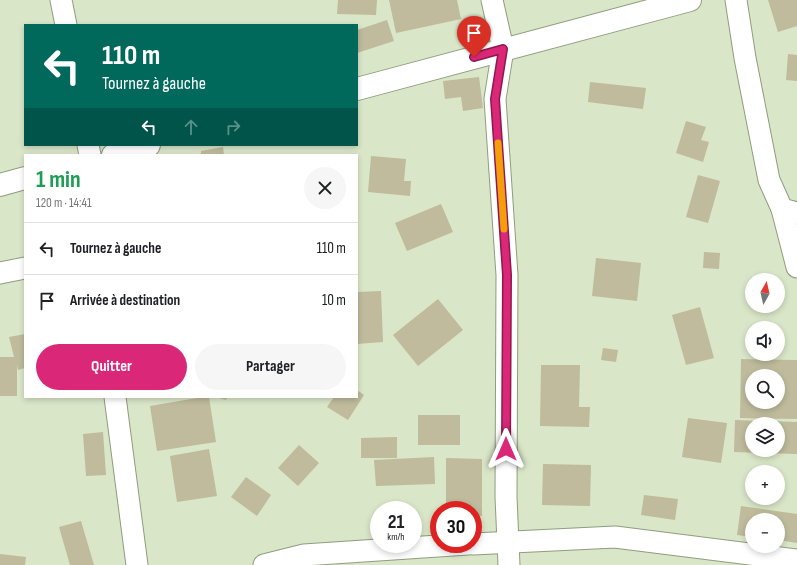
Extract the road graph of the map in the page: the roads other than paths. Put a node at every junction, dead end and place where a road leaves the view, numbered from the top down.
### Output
1 (61, 0) edge
2 (492, 0) edge
3 (690, 0) edge
4 (736, 0) edge
5 (66, 24) edge
6 (503, 49) junction
7 (358, 89) edge
8 (145, 146) edge
9 (117, 154) edge
10 (24, 178) edge
11 (0, 185) edge
12 (790, 211) edge
13 (797, 267) edge
14 (24, 268) edge
15 (0, 272) edge
16 (115, 398) edge
17 (508, 541) junction
18 (482, 543) edge
19 (430, 547) edge
20 (797, 560) edge
21 (137, 565) edge
22 (264, 565) edge
23 (509, 565) edge

1 - 5 street
2 - 6 street
3 - 6 street
4 - 12 street
6 - 7 street
6 - 17 street
8 - 9 street
10 - 11 street
12 - 13 street
14 - 15 street
16 - 21 street
17 - 18 street
17 - 20 street
17 - 23 street
19 - 22 street

